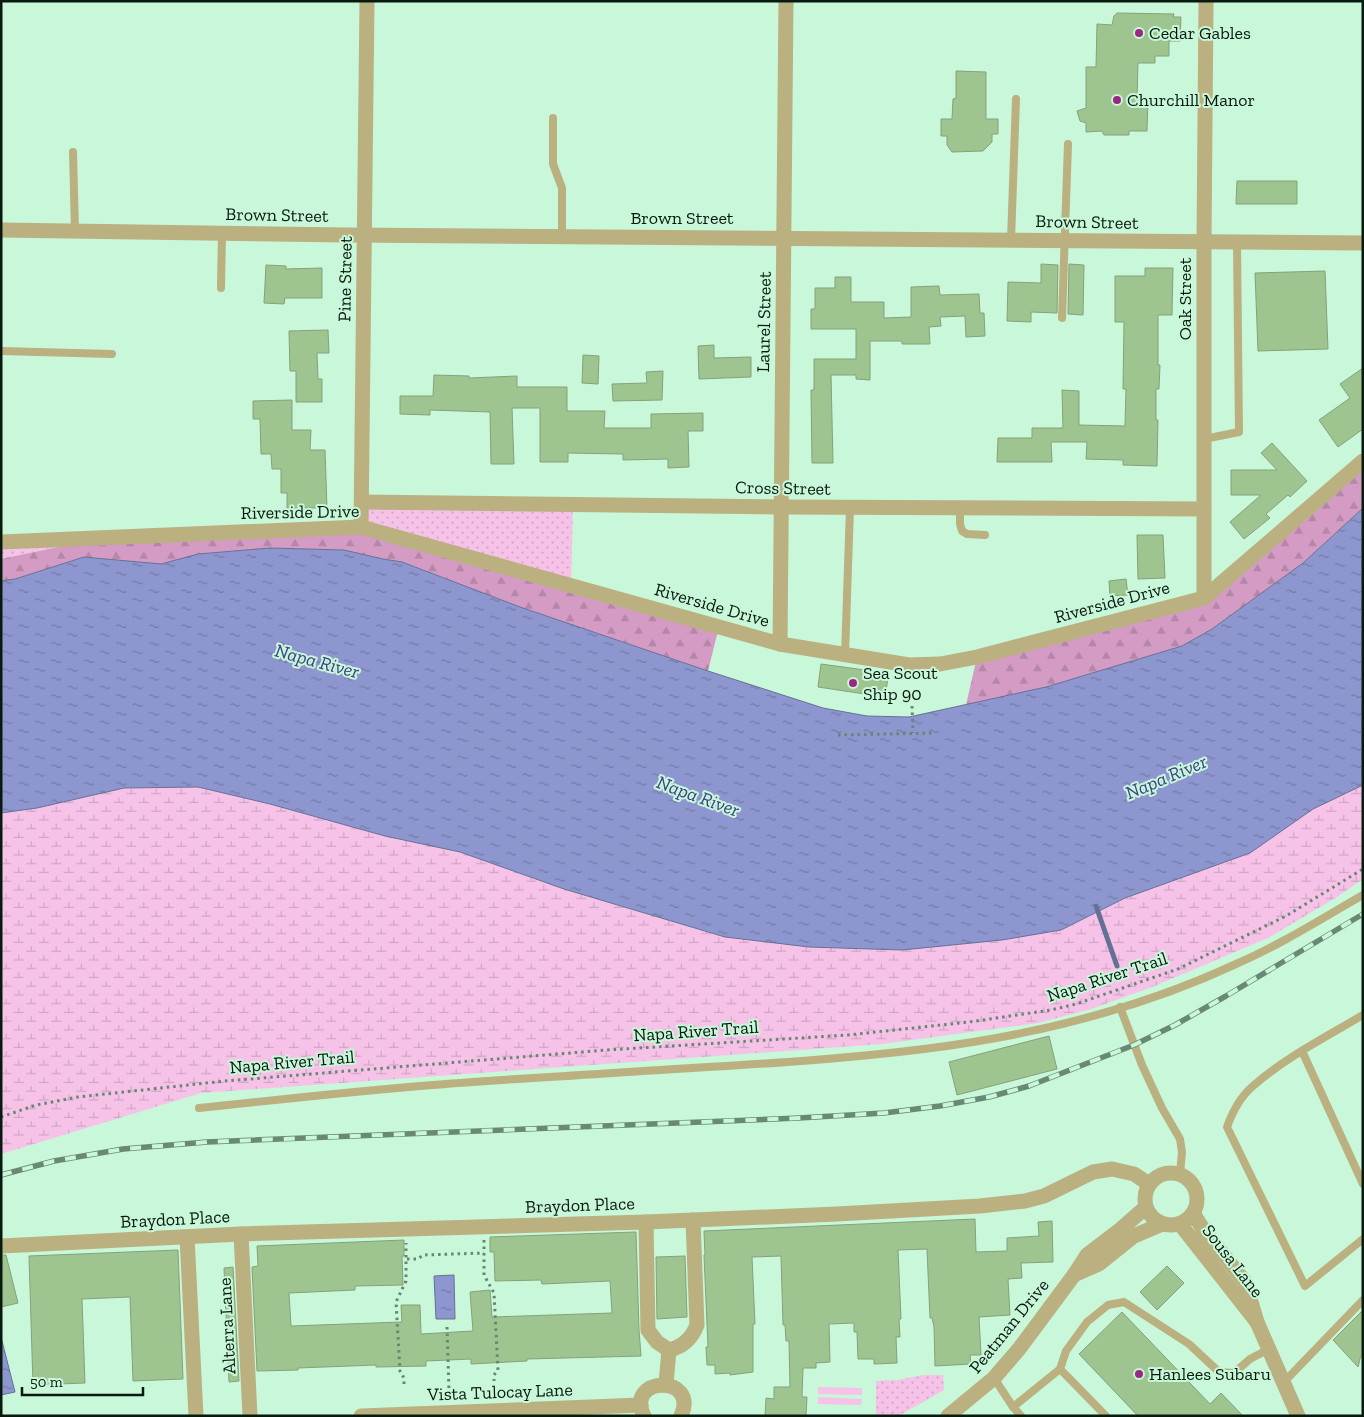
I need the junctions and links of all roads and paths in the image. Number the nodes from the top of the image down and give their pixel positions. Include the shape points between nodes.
1 (367, 1) edge
2 (786, 1) edge
3 (1206, 1) edge
4 (1016, 99) dead end
5 (553, 118) dead end
6 (1068, 144) dead end
7 (73, 152) dead end
8 (1, 230) edge
9 (76, 231) junction
10 (222, 233) junction
11 (364, 235) junction
12 (562, 236) junction
13 (784, 238) junction
14 (1011, 240) junction
15 (1065, 241) junction
16 (1204, 242) junction
17 (1237, 242) junction
18 (1363, 243) edge
19 (221, 288) dead end
20 (1062, 318) dead end
21 (1, 351) edge
22 (112, 354) dead end
23 (1204, 439) junction
24 (1363, 461) edge
25 (362, 502) junction
26 (781, 507) junction
27 (850, 508) junction
28 (960, 508) junction
29 (1204, 509) junction
30 (362, 527) junction
31 (985, 535) dead end
32 (1, 542) edge
33 (1204, 598) junction
34 (780, 644) junction
35 (845, 655) junction
36 (912, 706) dead end
37 (913, 733) junction
38 (935, 733) dead end
39 (838, 735) dead end
40 (1363, 869) edge
41 (1363, 895) edge
42 (1120, 1008) junction
43 (1363, 1015) edge
44 (1302, 1051) junction
45 (199, 1108) dead end
46 (1, 1117) edge
47 (1180, 1174) junction
48 (1149, 1184) junction
49 (1363, 1184) edge
50 (1146, 1207) junction
51 (1193, 1213) junction
52 (693, 1220) junction
53 (646, 1222) junction
54 (1162, 1224) junction
55 (1180, 1224) junction
56 (483, 1227) junction
57 (406, 1230) junction
58 (241, 1234) junction
59 (187, 1237) junction
60 (1363, 1239) edge
61 (1, 1246) edge
62 (484, 1253) junction
63 (407, 1259) junction
64 (1074, 1275) junction
65 (1363, 1300) edge
66 (1257, 1322) junction
67 (447, 1327) dead end
68 (1270, 1349) junction
69 (669, 1350) junction
70 (1060, 1368) junction
71 (994, 1378) junction
72 (494, 1381) dead end
73 (1284, 1382) junction
74 (404, 1384) dead end
75 (666, 1384) junction
76 (450, 1391) dead end
77 (1013, 1407) junction
78 (643, 1410) edge
79 (571, 1412) edge
80 (685, 1413) edge
81 (196, 1416) edge
82 (250, 1416) edge
83 (361, 1416) edge
84 (948, 1416) edge
85 (1021, 1416) edge
86 (1106, 1416) edge
87 (1298, 1416) edge

1 - 11 street, Pine Street
2 - 13 street, Laurel Street
3 - 16 street, Oak Street
4 - 14 lane
5 - 12 lane via 553,164 562,188
6 - 15 lane
7 - 9 lane
8 - 9 street, Brown Street
9 - 10 street, Brown Street
10 - 11 street, Brown Street
10 - 19 lane
11 - 12 street, Brown Street
11 - 25 street, Pine Street
12 - 13 street, Brown Street
13 - 14 street, Brown Street
13 - 26 street, Laurel Street
14 - 15 street, Brown Street
15 - 16 street, Brown Street
15 - 20 lane
16 - 17 street, Brown Street
16 - 23 street, Oak Street
17 - 18 street, Brown Street
17 - 23 lane via 1239,432
21 - 22 lane
23 - 29 street, Oak Street
24 - 33 street, Riverside Drive
25 - 26 street, Cross Street
25 - 30 street, Pine Street
26 - 27 street, Cross Street
26 - 34 street, Laurel Street
27 - 28 street, Cross Street
27 - 35 lane
28 - 29 street, Cross Street
28 - 31 lane via 962,531
29 - 33 street, Oak Street
30 - 32 street, Riverside Drive
30 - 34 street, Riverside Drive
33 - 35 street, Riverside Drive via 940,664 910,665
34 - 35 street, Riverside Drive
36 - 37 path
37 - 38 path
37 - 39 path
40 - 46 path, Napa River Trail via 1286,916 1178,969 1051,1010 848,1034 225,1081 78,1097 36,1105
41 - 42 lane via 1295,935 1236,964
42 - 45 lane via 1001,1036 926,1049 431,1085
42 - 47 lane via 1142,1065 1180,1139
43 - 44 lane
44 - 49 lane
44 - 60 lane via 1252,1086 1227,1127 1305,1286
47 - 48 street via 1163,1173
47 - 51 street via 1196,1190
48 - 50 street via 1145,1195
48 - 52 street, Braydon Place via 1134,1174 1112,1169 1093,1172 1044,1196 1004,1204
50 - 54 street
50 - 64 street, Peatman Drive via 1087,1255
51 - 55 street
51 - 66 street, Sousa Lane via 1245,1282
52 - 53 street, Braydon Place
52 - 69 street via 697,1326 690,1338
53 - 56 street, Braydon Place
53 - 69 street via 648,1330 656,1342
54 - 55 street
54 - 64 street, Peatman Drive via 1134,1236 1099,1264
55 - 66 street, Sousa Lane
56 - 57 street, Braydon Place
56 - 62 path
57 - 58 street, Braydon Place
57 - 63 path
58 - 59 street, Braydon Place
58 - 82 street, Alterra Lane
59 - 61 street, Braydon Place
59 - 81 street
62 - 63 path via 423,1255 418,1259
62 - 72 path via 484,1275 494,1293 498,1370
63 - 74 path via 406,1281 396,1302 400,1371
64 - 71 street, Peatman Drive
65 - 73 lane
66 - 68 street, Sousa Lane
67 - 76 path
68 - 70 lane via 1250,1359 1234,1373 1219,1372 1189,1344 1124,1302 1108,1305 1087,1322 1066,1351
68 - 73 street, Sousa Lane
69 - 75 street
70 - 77 lane
70 - 86 lane
71 - 77 lane
71 - 84 street, Peatman Drive
73 - 87 street, Sousa Lane
75 - 78 street, Vista Tulocay Lane via 648,1389 644,1394
75 - 80 street via 681,1395
77 - 85 lane
78 - 79 street, Vista Tulocay Lane
79 - 83 street, Vista Tulocay Lane

